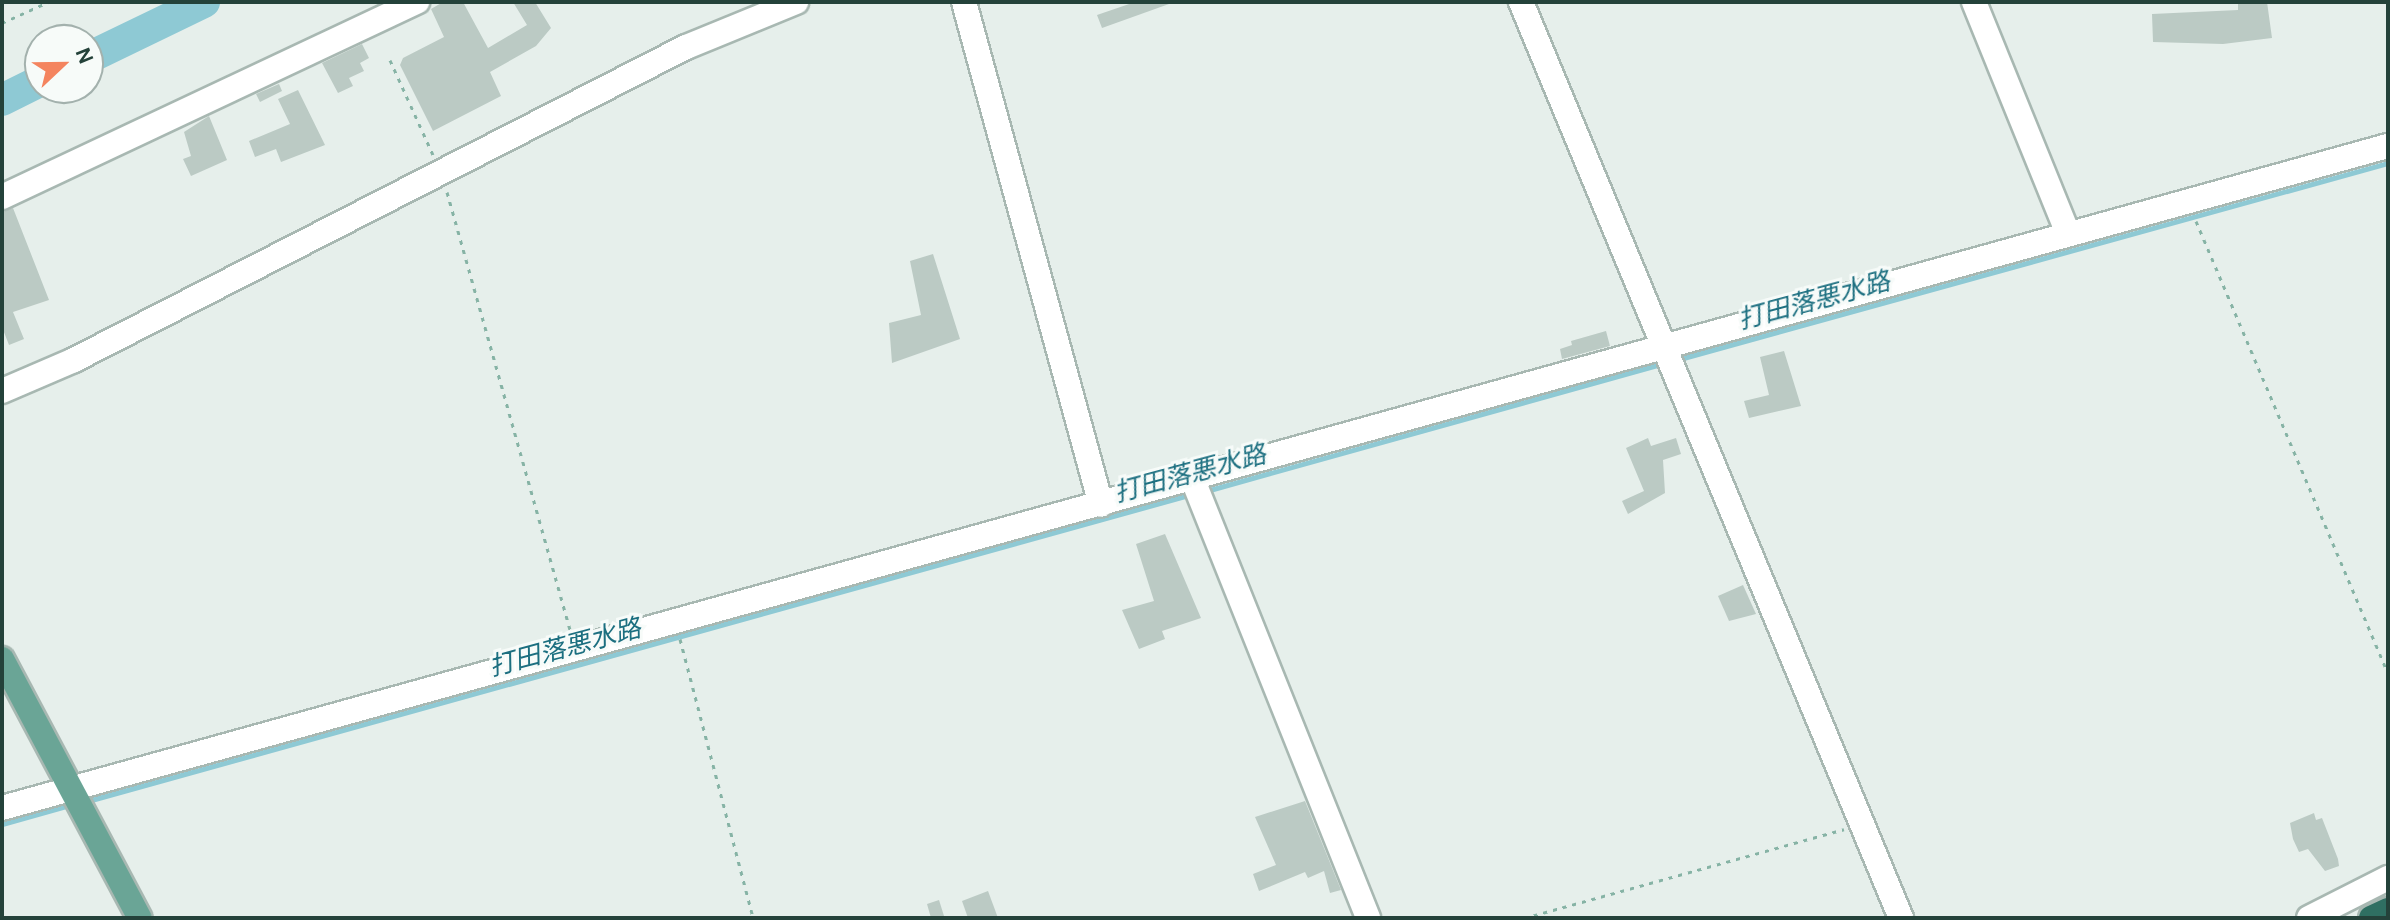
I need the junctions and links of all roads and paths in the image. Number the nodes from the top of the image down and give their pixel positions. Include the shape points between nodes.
1 (48, 2) edge
2 (417, 2) edge
3 (964, 2) edge
4 (1521, 2) edge
5 (1974, 2) edge
6 (783, 4) edge
7 (2, 23) edge
8 (390, 60) dead end
9 (2388, 146) edge
10 (442, 175) junction
11 (2, 197) edge
12 (2188, 203) junction
13 (2068, 234) junction
14 (1663, 348) junction
15 (2, 391) edge
16 (1193, 480) junction
17 (1101, 505) junction
18 (675, 624) junction
19 (574, 650) junction
20 (2, 659) edge
21 (2388, 673) edge
22 (70, 789) junction
23 (2, 808) edge
24 (1860, 825) junction
25 (2388, 878) edge
26 (2388, 910) edge
27 (140, 918) edge
28 (753, 918) edge
29 (1368, 918) edge
30 (1524, 918) edge
31 (1901, 918) edge
32 (2309, 918) edge
33 (2371, 918) edge

1 - 7 path
2 - 11 street
3 - 17 street
4 - 14 street
5 - 13 street
6 - 10 street via 686,47
8 - 10 path
9 - 12 street
10 - 15 street
10 - 19 path
12 - 13 street
12 - 21 path
13 - 14 street
14 - 16 street
14 - 24 street
16 - 17 street
16 - 29 street
17 - 18 street
18 - 19 street
18 - 28 path
19 - 22 street
20 - 22 main road
22 - 23 street
22 - 27 main road
24 - 30 path
24 - 31 street
25 - 32 street
26 - 33 highway

